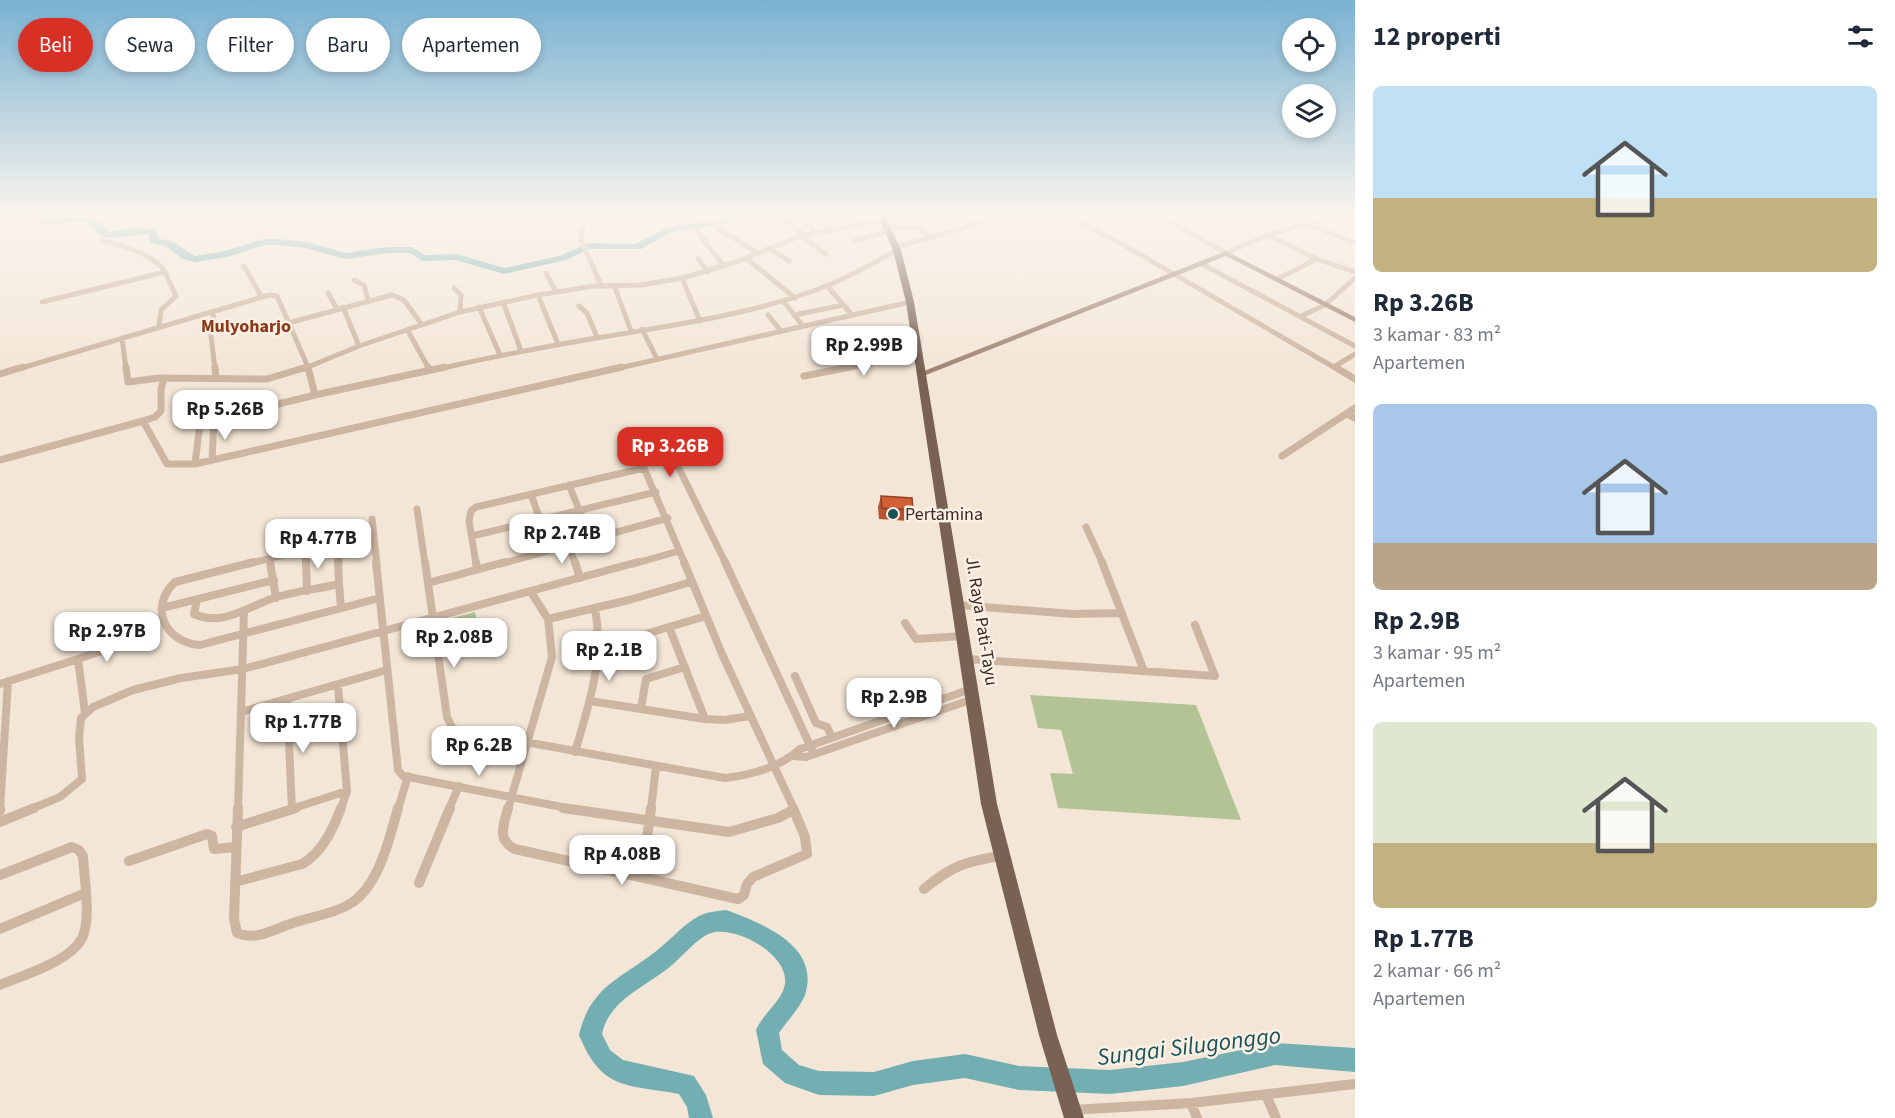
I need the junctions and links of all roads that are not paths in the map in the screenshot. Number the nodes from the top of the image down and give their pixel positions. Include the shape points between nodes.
1 (163, 266) edge
2 (244, 266) dead end
3 (592, 266) edge
4 (704, 266) edge
5 (724, 266) edge
6 (756, 266) edge
7 (866, 266) edge
8 (901, 266) edge
9 (1159, 266) edge
10 (1192, 266) edge
11 (1206, 266) edge
12 (1252, 266) edge
13 (1303, 266) edge
14 (1338, 266) edge
15 (165, 272) junction
16 (708, 272) junction
17 (1355, 272) edge
18 (546, 273) dead end
19 (1173, 274) junction
20 (682, 278) junction
21 (1355, 278) edge
22 (1277, 279) junction
23 (354, 280) dead end
24 (601, 285) junction
25 (614, 285) junction
26 (828, 287) junction
27 (454, 288) dead end
28 (556, 292) junction
29 (328, 293) dead end
30 (538, 295) junction
31 (261, 296) junction
32 (795, 298) junction
33 (368, 300) junction
34 (42, 302) dead end
35 (503, 302) junction
36 (784, 302) junction
37 (910, 302) junction
38 (843, 304) junction
39 (1324, 305) junction
40 (579, 306) dead end
41 (479, 307) junction
42 (340, 308) junction
43 (213, 311) junction
44 (460, 312) junction
45 (768, 315) dead end
46 (794, 315) junction
47 (852, 315) junction
48 (1301, 316) junction
49 (1355, 320) edge
50 (700, 321) junction
51 (288, 323) junction
52 (422, 325) junction
53 (159, 326) junction
54 (803, 326) junction
55 (642, 329) junction
56 (408, 331) junction
57 (631, 331) junction
58 (781, 331) junction
59 (597, 337) junction
60 (122, 338) junction
61 (558, 344) junction
62 (358, 346) junction
63 (1355, 346) edge
64 (521, 351) junction
65 (920, 354) junction
66 (1355, 354) edge
67 (500, 355) junction
68 (657, 359) junction
69 (308, 367) junction
70 (1334, 367) junction
71 (430, 370) junction
72 (923, 373) junction
73 (0, 374) edge
74 (804, 376) dead end
75 (216, 378) junction
76 (165, 379) junction
77 (1355, 379) edge
78 (315, 395) junction
79 (233, 398) dead end
80 (1355, 408) edge
81 (1347, 414) junction
82 (233, 415) junction
83 (1355, 418) edge
84 (214, 420) junction
85 (143, 421) junction
86 (669, 448) dead end
87 (637, 455) dead end
88 (1282, 456) dead end
89 (0, 460) edge
90 (212, 460) junction
91 (195, 464) junction
92 (644, 468) junction
93 (569, 484) junction
94 (656, 492) junction
95 (531, 494) junction
96 (417, 509) dead end
97 (580, 510) junction
98 (668, 518) junction
99 (372, 519) dead end
100 (540, 520) junction
101 (1086, 527) dead end
102 (373, 532) junction
103 (472, 536) junction
104 (591, 539) junction
105 (338, 541) junction
106 (569, 544) junction
107 (550, 549) junction
108 (305, 550) junction
109 (679, 551) junction
110 (270, 559) junction
111 (477, 568) junction
112 (580, 578) junction
113 (274, 580) junction
114 (692, 582) junction
115 (428, 583) junction
116 (339, 584) junction
117 (307, 591) junction
118 (531, 592) junction
119 (276, 598) junction
120 (380, 598) junction
121 (196, 600) junction
122 (958, 605) junction
123 (162, 608) junction
124 (341, 608) junction
125 (595, 608) junction
126 (244, 611) junction
127 (1122, 613) junction
128 (706, 616) junction
129 (434, 619) junction
130 (548, 619) junction
131 (905, 623) dead end
132 (1195, 625) dead end
133 (669, 627) junction
134 (383, 631) junction
135 (242, 634) junction
136 (963, 636) junction
137 (128, 642) dead end
138 (601, 643) junction
139 (78, 659) junction
140 (968, 660) junction
141 (685, 667) junction
142 (243, 669) junction
143 (387, 670) junction
144 (1144, 670) junction
145 (795, 676) dead end
146 (4, 683) edge
147 (338, 686) junction
148 (972, 694) junction
149 (287, 699) junction
150 (590, 701) junction
151 (641, 708) junction
152 (242, 712) junction
153 (85, 713) junction
154 (750, 716) junction
155 (705, 719) junction
156 (832, 737) junction
157 (845, 737) junction
158 (527, 743) junction
159 (812, 750) junction
160 (574, 752) junction
161 (773, 765) junction
162 (656, 767) junction
163 (408, 776) junction
164 (459, 786) junction
165 (347, 791) junction
166 (512, 799) junction
167 (292, 809) junction
168 (794, 810) junction
169 (0, 811) edge
170 (0, 822) edge
171 (649, 822) junction
172 (236, 827) junction
173 (236, 847) junction
174 (1001, 856) junction
175 (129, 861) dead end
176 (0, 875) edge
177 (642, 876) junction
178 (235, 882) junction
179 (419, 882) dead end
180 (924, 889) dead end
181 (83, 894) junction
182 (0, 929) edge
183 (0, 985) edge
184 (1355, 1084) edge
185 (1266, 1095) junction
186 (1191, 1103) junction
187 (1070, 1107) edge
188 (1197, 1118) edge
189 (1276, 1118) edge

1 - 15 street
2 - 31 street
3 - 24 street
4 - 16 street
5 - 16 street
6 - 32 street
7 - 26 street
8 - 37 main road, Jl. Raya Pati-Tayu
9 - 19 street
10 - 19 street
11 - 48 street
12 - 22 street
13 - 22 street
14 - 17 street
15 - 34 street
15 - 53 street via 176,296 161,310
16 - 20 street
18 - 28 street
19 - 70 street
19 - 72 street
20 - 25 street
20 - 50 street
21 - 39 street
22 - 39 street
23 - 33 street via 363,283
24 - 25 street
24 - 28 street
25 - 57 street
26 - 32 street
26 - 38 street
27 - 44 street via 461,295
28 - 30 street
29 - 42 street
30 - 35 street
30 - 61 street
31 - 43 street
31 - 51 street via 277,296
32 - 36 street
33 - 42 street
33 - 52 street via 401,297
35 - 41 street
35 - 64 street
36 - 46 street
36 - 50 street
37 - 47 street
37 - 65 main road, Jl. Raya Pati-Tayu
38 - 46 street
38 - 47 street
39 - 48 street
39 - 49 street
40 - 59 street via 587,313
41 - 44 street
41 - 67 street
42 - 51 street
42 - 62 street
43 - 53 street
43 - 75 street via 211,336
44 - 52 street
45 - 58 street
46 - 54 street
47 - 54 street
48 - 63 street
50 - 55 street
51 - 69 street
52 - 56 street
53 - 60 street
54 - 58 street
55 - 57 street
55 - 68 street
56 - 62 street
56 - 71 street
57 - 59 street
58 - 68 street
59 - 61 street
60 - 73 street
60 - 76 street via 126,381
61 - 64 street
62 - 69 street
64 - 67 street
65 - 72 main road, Jl. Raya Pati-Tayu
65 - 74 street
66 - 70 street
67 - 71 street
68 - 90 street
69 - 75 street via 267,379
69 - 78 street
70 - 77 street
71 - 78 street
72 - 122 main road, Jl. Raya Pati-Tayu
75 - 76 street
76 - 85 street via 161,411
78 - 82 street
79 - 82 street
80 - 81 street
81 - 83 street
81 - 88 street
82 - 84 street
84 - 90 street
84 - 91 street via 197,424
85 - 89 street
85 - 91 street via 168,464
86 - 159 street
87 - 92 street
90 - 91 street
92 - 93 street
92 - 94 street
93 - 95 street
93 - 97 street
94 - 97 street
94 - 98 street
95 - 100 street
95 - 103 street via 476,507 468,521
96 - 115 street
97 - 100 street
97 - 104 street
98 - 104 street
98 - 109 street
99 - 102 street
100 - 103 street
100 - 107 street
101 - 127 street
102 - 105 street
102 - 120 street
103 - 111 street
104 - 106 street
105 - 108 street
105 - 116 street
106 - 107 street
106 - 112 street
107 - 111 street
108 - 110 street
108 - 117 street
109 - 112 street
109 - 114 street
110 - 113 street
110 - 123 street via 175,582 167,589
111 - 115 street
112 - 118 street
113 - 119 street
113 - 121 street
114 - 125 street
114 - 128 street
115 - 129 street
116 - 117 street
116 - 124 street
117 - 119 street
118 - 129 street
118 - 130 street
119 - 126 street
120 - 124 street
120 - 134 street
121 - 123 street
121 - 126 street via 194,614 200,618 216,619
122 - 127 street via 1073,614
122 - 136 main road, Jl. Raya Pati-Tayu
123 - 135 street via 164,626 183,644 200,645
124 - 135 street
125 - 130 street
125 - 138 street
126 - 135 street
127 - 144 street
128 - 133 street
128 - 154 street
129 - 134 street
129 - 158 street via 450,725 461,732
130 - 158 street via 552,657
131 - 136 street via 916,639
132 - 144 street via 1215,676
133 - 138 street
133 - 141 street
134 - 142 street
134 - 143 street
135 - 142 street
136 - 140 main road, Jl. Raya Pati-Tayu
137 - 139 street
138 - 150 street
139 - 146 street
139 - 153 street
140 - 144 street
140 - 148 main road, Jl. Raya Pati-Tayu
141 - 151 street via 646,680
141 - 155 street
142 - 152 street
142 - 153 street via 141,688 107,699
143 - 147 street
143 - 163 street via 398,770
145 - 156 street via 816,723 827,726
146 - 169 street
147 - 149 street
147 - 165 street
148 - 157 street
148 - 174 main road, Jl. Raya Pati-Tayu
149 - 152 street
149 - 167 street
150 - 151 street
150 - 160 street
151 - 155 street
152 - 172 street
153 - 170 street via 79,738 82,779 55,800
154 - 155 street
154 - 161 street
156 - 157 street
156 - 159 street
157 - 159 street
158 - 160 street
158 - 166 street
159 - 161 street via 800,749
160 - 162 street
161 - 162 street via 749,775 725,778
161 - 168 street
162 - 171 street
163 - 164 street
163 - 178 street via 373,877 353,902 338,910 244,937 235,927
164 - 166 street
164 - 179 street
165 - 167 street
165 - 178 street via 337,819 311,859
166 - 171 street
166 - 177 street via 502,830 502,838 510,848
167 - 172 street
168 - 171 street via 738,831
168 - 177 street via 808,845 807,854 753,877 741,898
171 - 177 street
172 - 173 street
173 - 175 street via 214,849 212,836 207,834
173 - 178 street
174 - 180 street via 963,861
174 - 187 main road, Jl. Raya Pati-Tayu
176 - 181 street via 72,848 80,850 83,856
181 - 182 street
181 - 183 street via 84,934 78,945 68,954
184 - 185 street
185 - 186 street
185 - 189 street
186 - 187 street
186 - 188 street

